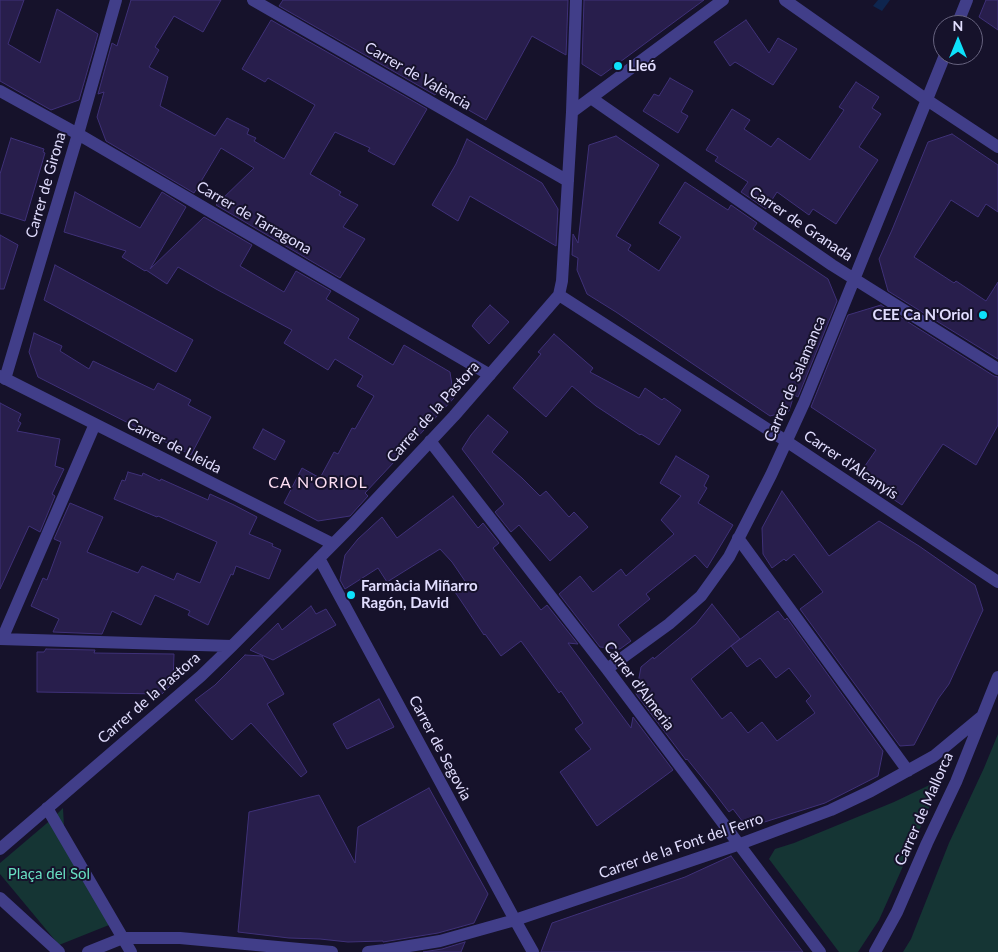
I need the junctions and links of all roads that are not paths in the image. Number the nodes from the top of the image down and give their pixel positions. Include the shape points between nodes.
1 (116, 0) edge
2 (253, 0) edge
3 (576, 0) edge
4 (723, 0) edge
5 (785, 0) edge
6 (967, 0) edge
7 (961, 15) edge
8 (941, 65) edge
9 (0, 91) edge
10 (591, 98) junction
11 (927, 100) junction
12 (572, 112) junction
13 (78, 134) junction
14 (998, 147) edge
15 (568, 181) junction
16 (855, 279) junction
17 (559, 295) junction
18 (998, 369) edge
19 (490, 374) junction
20 (3, 377) edge
21 (95, 424) junction
22 (430, 441) junction
23 (786, 441) junction
24 (738, 538) junction
25 (332, 544) junction
26 (319, 558) junction
27 (998, 582) edge
28 (1, 639) edge
29 (232, 646) junction
30 (607, 669) junction
31 (998, 677) edge
32 (981, 717) junction
33 (908, 771) junction
34 (47, 808) junction
35 (740, 844) junction
36 (0, 850) edge
37 (0, 898) edge
38 (515, 920) junction
39 (123, 938) junction
40 (59, 952) edge
41 (88, 952) edge
42 (131, 952) edge
43 (332, 952) edge
44 (368, 952) edge
45 (533, 952) edge
46 (820, 952) edge
47 (875, 952) edge

1 - 13 street, Carrer de Girona
2 - 15 street, Carrer de València
3 - 12 street
4 - 10 street
5 - 11 street
6 - 7 street
8 - 11 street, Carrer de Salamanca
9 - 13 street, Carrer de Tarragona
10 - 12 street
10 - 16 street, Carrer de Granada
11 - 14 street
11 - 16 street, Carrer de Salamanca
12 - 15 street
13 - 19 street, Carrer de Tarragona
13 - 20 street, Carrer de Girona
15 - 17 street
16 - 18 street, Carrer de Granada
16 - 23 street, Carrer de Salamanca
17 - 19 street, Carrer de la Pastora
17 - 23 street, Carrer d'Alcanyís
19 - 22 street, Carrer de la Pastora
20 - 21 street, Carrer de Lleida
21 - 25 street, Carrer de Lleida
21 - 28 street
22 - 25 street, Carrer de la Pastora
22 - 30 street, Carrer d'Almeria
23 - 24 street, Carrer de Salamanca
23 - 27 street, Carrer d'Alcanyís
24 - 30 street, Carrer de Salamanca via 701,596
24 - 33 street
25 - 26 street, Carrer de la Pastora
26 - 29 street, Carrer de la Pastora
26 - 38 street, Carrer de Segovia
28 - 29 street
29 - 34 street, Carrer de la Pastora
30 - 35 street, Carrer d'Almeria
31 - 32 street, Carrer de Mallorca
32 - 33 street, Carrer de la Font del Ferro via 934,756
32 - 47 street, Carrer de Mallorca via 956,782 897,912
33 - 35 street, Carrer de la Font del Ferro via 830,810
34 - 36 street, Carrer de la Pastora
34 - 39 street
35 - 38 street, Carrer de la Font del Ferro
35 - 46 street, Carrer d'Almeria
37 - 40 street
38 - 44 street, Carrer de la Font del Ferro via 440,941
38 - 45 street, Carrer de Segovia
39 - 41 street
39 - 42 street
39 - 43 street via 180,938

